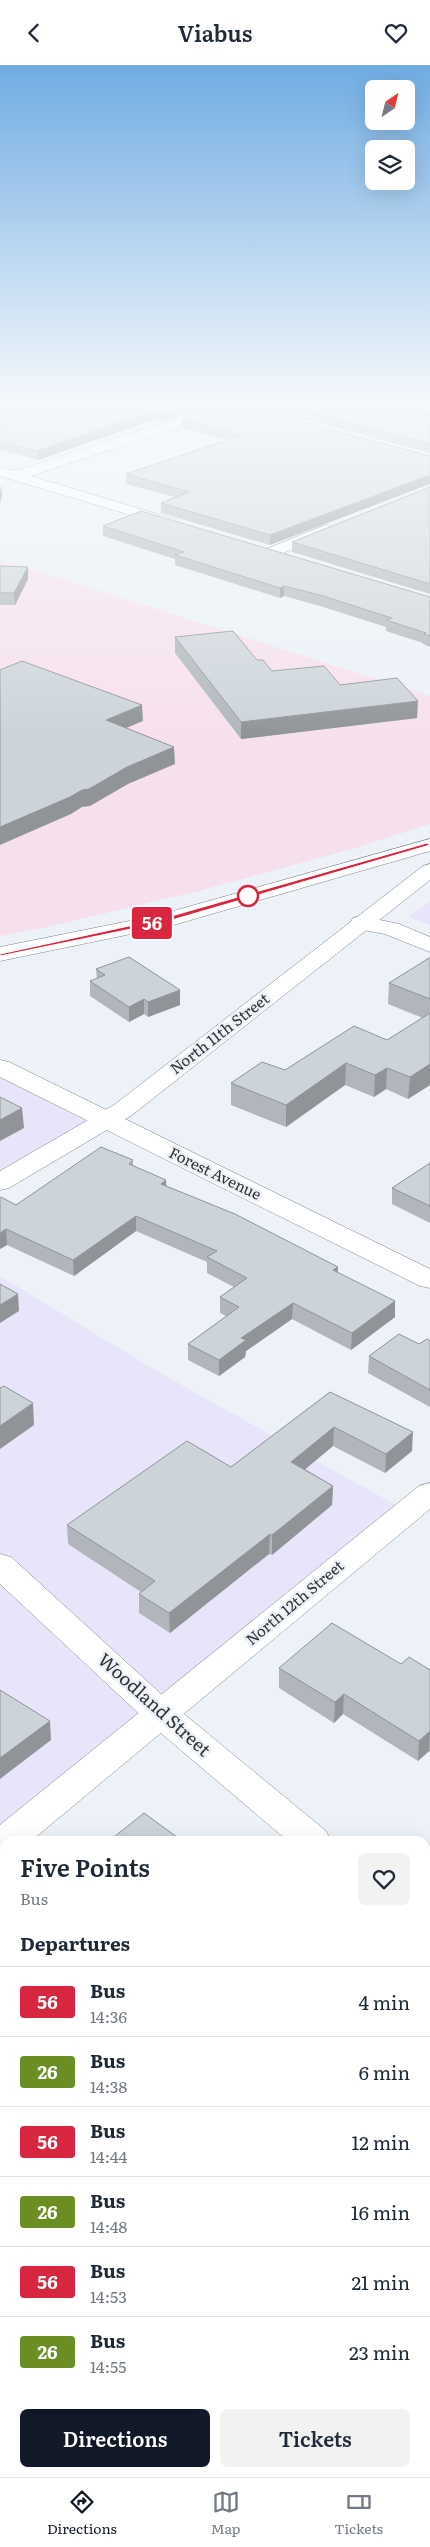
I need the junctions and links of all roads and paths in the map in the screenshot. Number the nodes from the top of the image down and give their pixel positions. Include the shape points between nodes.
1 (137, 513) edge
2 (341, 523) edge
3 (185, 527) edge
4 (251, 547) edge
5 (270, 553) junction
6 (298, 561) edge
7 (430, 845) edge
8 (430, 870) edge
9 (361, 923) junction
10 (430, 945) edge
11 (0, 954) edge
12 (0, 1067) edge
13 (104, 1121) junction
14 (0, 1182) edge
15 (430, 1280) edge
16 (430, 1493) edge
17 (0, 1565) edge
18 (161, 1714) junction
19 (12, 1836) edge
20 (307, 1836) edge

1 - 3 street
2 - 5 street
4 - 5 street
5 - 6 street
7 - 11 street via 162,921
8 - 9 street, North 11th Street
9 - 10 street via 391,929
9 - 13 street, North 11th Street via 123,1110
12 - 13 street, Forest Avenue
13 - 14 street, North 11th Street
13 - 15 street, Forest Avenue
16 - 18 street, North 12th Street
17 - 18 street, Woodland Street
18 - 19 street, North 12th Street
18 - 20 street, Woodland Street

